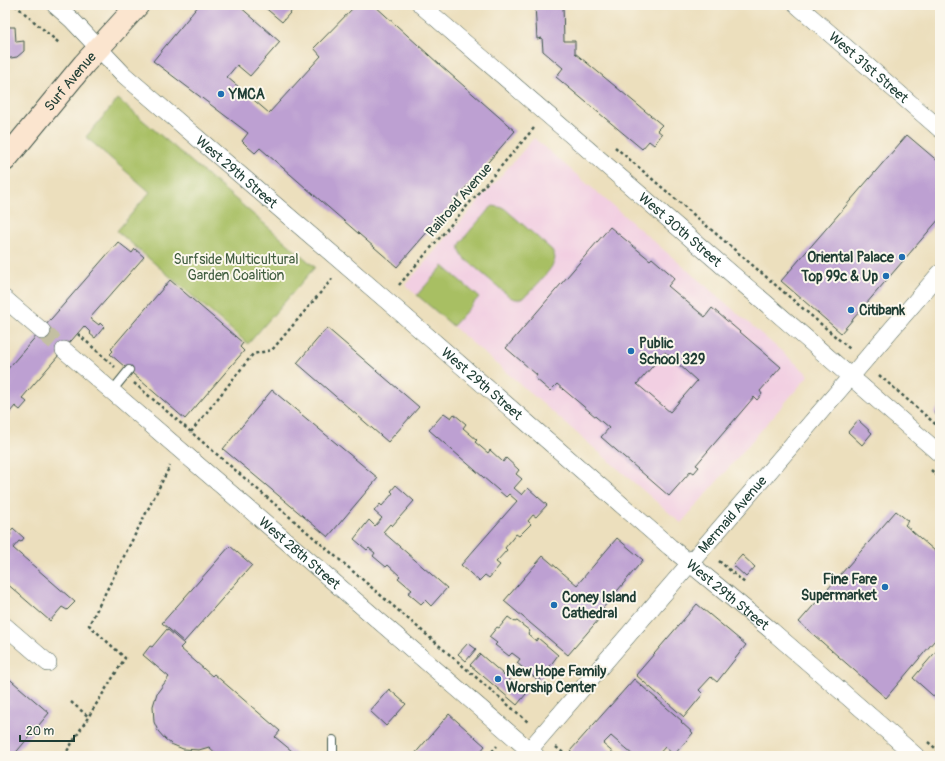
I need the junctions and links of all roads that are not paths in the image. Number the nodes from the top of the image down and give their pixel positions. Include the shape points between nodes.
1 (54, 5) edge
2 (138, 5) edge
3 (421, 5) edge
4 (797, 5) edge
5 (98, 48) junction
6 (940, 129) edge
7 (5, 160) edge
8 (940, 273) edge
9 (5, 299) edge
10 (42, 331) tunnel mouth
11 (64, 350) tunnel mouth
12 (127, 373) road end
13 (850, 377) junction
14 (112, 391) junction
15 (940, 454) edge
16 (690, 564) junction
17 (5, 626) edge
18 (48, 663) dead end
19 (333, 740) dead end
20 (529, 754) edge
21 (333, 756) edge
22 (916, 756) edge

1 - 5 street, West 29th Street
2 - 5 main road, Surf Avenue
3 - 13 street, West 30th Street
4 - 6 street, West 31st Street
5 - 7 main road, Surf Avenue
5 - 16 street, West 29th Street via 124,75
8 - 13 street, Mermaid Avenue
9 - 10 street
11 - 14 street, West 28th Street
12 - 14 lane
13 - 15 street, West 30th Street
13 - 16 street, Mermaid Avenue
14 - 20 street, West 28th Street
16 - 20 street, Mermaid Avenue
16 - 22 street, West 29th Street via 772,631
17 - 18 street
19 - 21 lane

